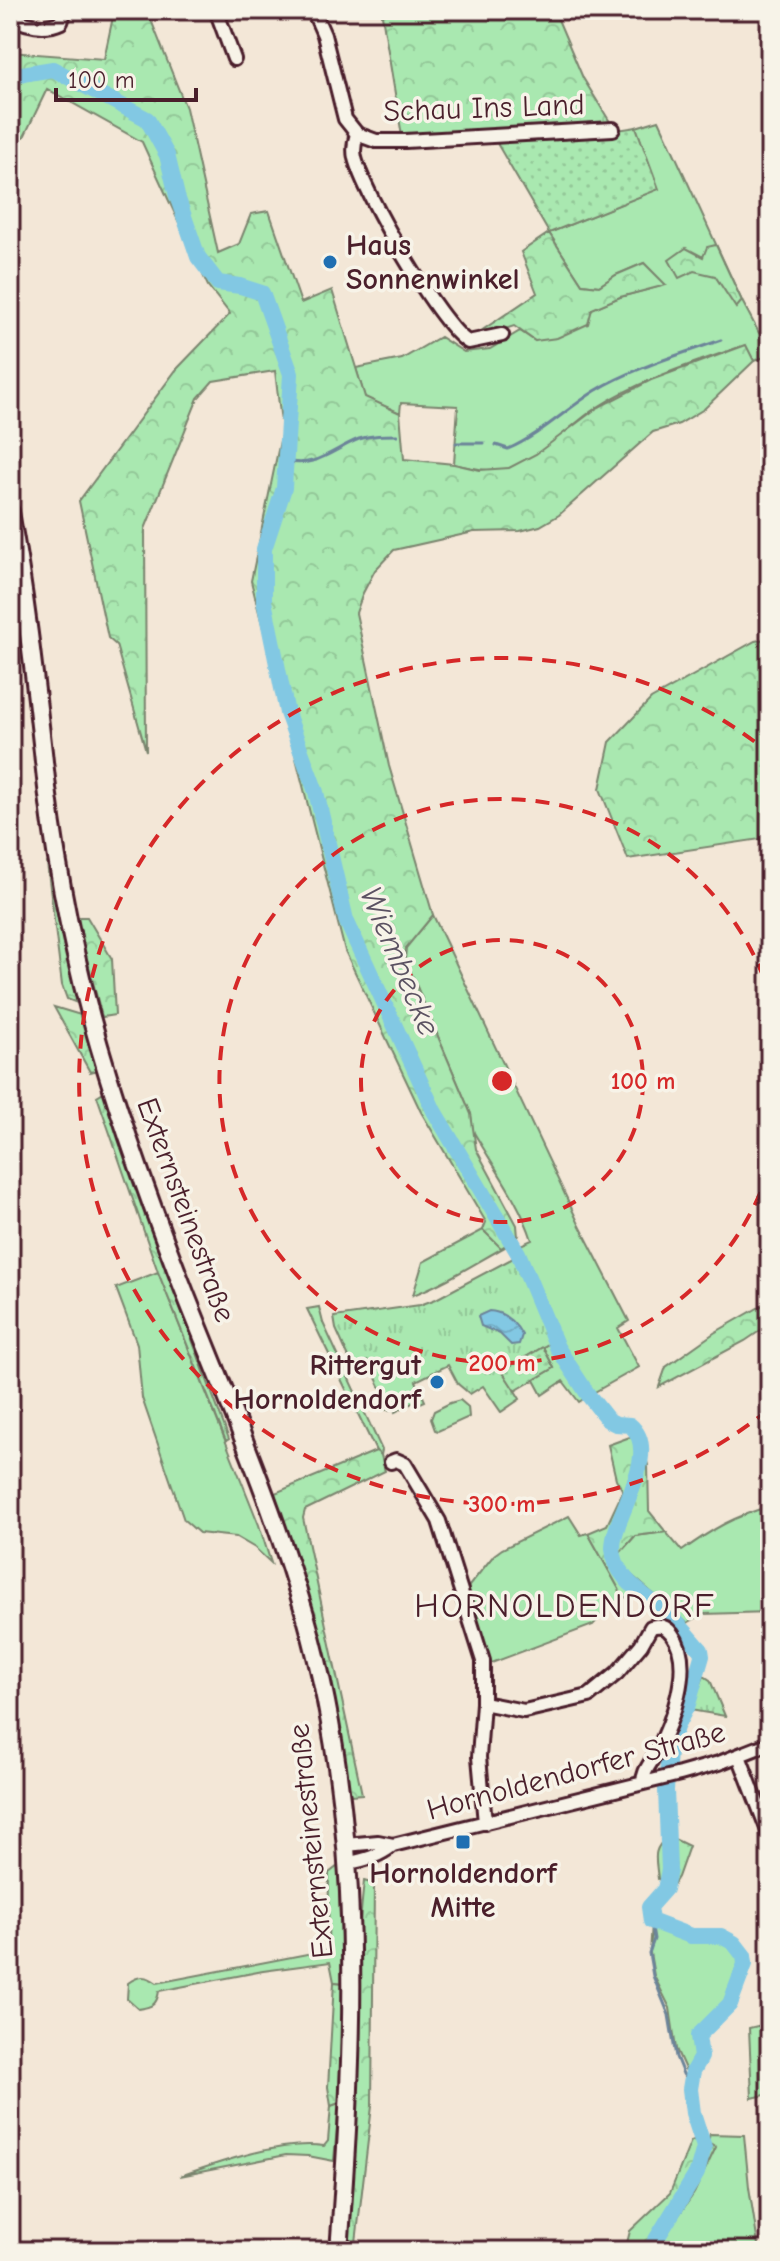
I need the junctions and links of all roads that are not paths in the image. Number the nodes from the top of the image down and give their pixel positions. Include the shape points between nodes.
1 (65, 10) edge
2 (216, 10) edge
3 (313, 10) edge
4 (10, 17) edge
5 (234, 59) dead end
6 (613, 129) dead end
7 (357, 134) junction
8 (502, 335) dead end
9 (10, 512) edge
10 (391, 1462) dead end
11 (483, 1703) junction
12 (770, 1743) edge
13 (739, 1756) junction
14 (643, 1783) junction
15 (485, 1823) junction
16 (770, 1836) edge
17 (346, 1845) junction
18 (393, 1845) junction
19 (348, 1863) junction
20 (339, 2251) edge

1 - 4 street via 54,25 29,25
2 - 5 street
3 - 7 street, Schau Ins Land via 345,119
6 - 7 street, Schau Ins Land via 405,141 376,141
7 - 8 street, Schau Ins Land via 355,160 378,211 441,312 468,342
9 - 17 main road, Externsteinestraße via 55,845 92,1021 124,1128 306,1617 335,1754
10 - 11 street via 405,1464 439,1521 483,1661
11 - 14 street via 524,1711 589,1696 617,1673 651,1627 665,1627 679,1646 681,1672 669,1724
11 - 15 street via 479,1757
12 - 13 street, Hornoldendorfer Straße
13 - 14 street, Hornoldendorfer Straße
13 - 16 street
14 - 15 street, Hornoldendorfer Straße
15 - 18 street, Hornoldendorfer Straße
17 - 18 street, Hornoldendorfer Straße
17 - 19 main road, Externsteinestraße
18 - 19 street, Hornoldendorfer Straße
19 - 20 main road, Externsteinestraße via 352,2057

